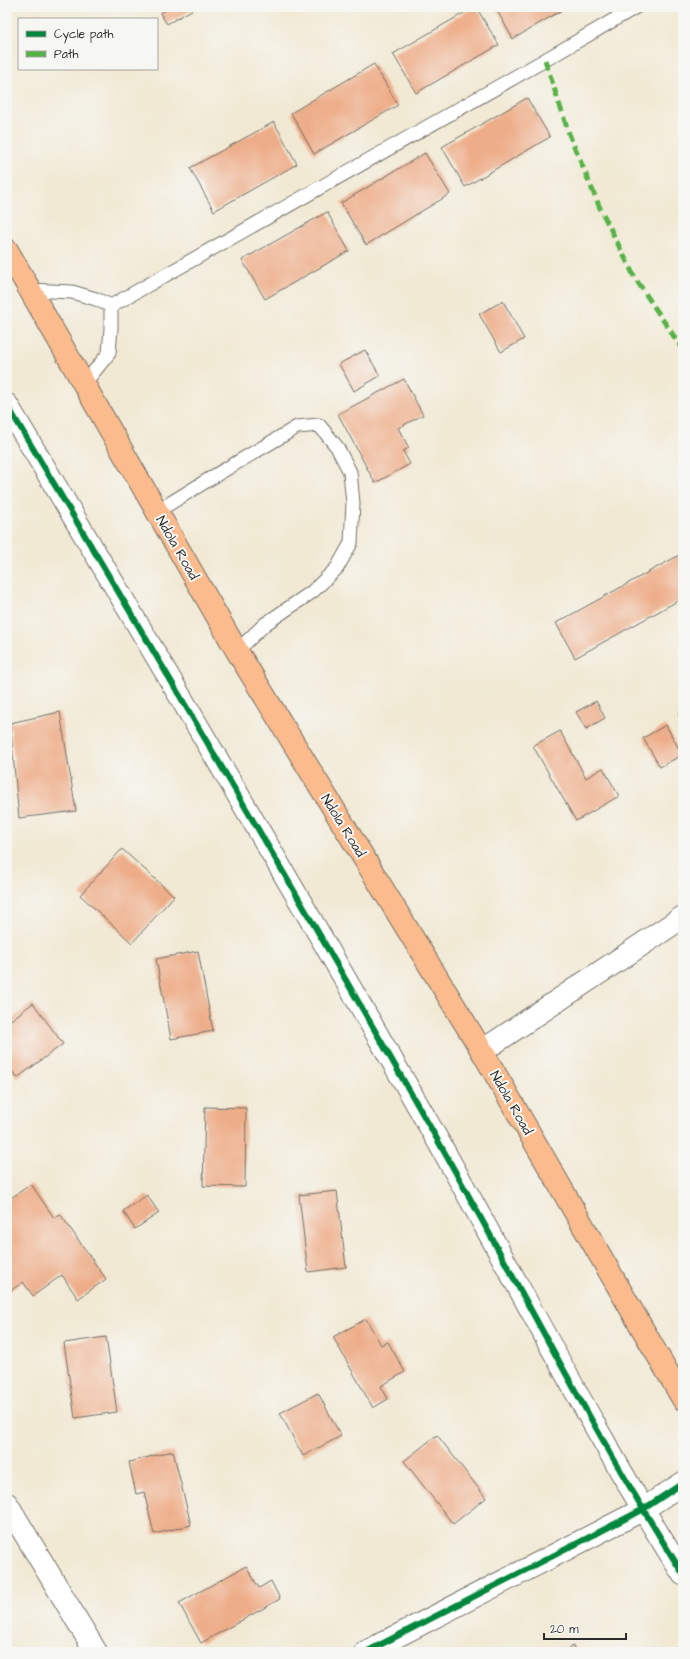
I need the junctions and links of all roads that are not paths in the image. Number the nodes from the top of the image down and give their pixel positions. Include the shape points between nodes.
1 (636, 7) edge
2 (7, 250) edge
3 (30, 290) junction
4 (111, 306) junction
5 (84, 384) junction
6 (7, 405) edge
7 (156, 512) junction
8 (237, 652) junction
9 (683, 917) edge
10 (482, 1051) junction
11 (683, 1399) edge
12 (683, 1483) edge
13 (7, 1504) edge
14 (642, 1510) junction
15 (683, 1574) edge
16 (96, 1652) edge
17 (366, 1652) edge

1 - 4 lane
2 - 3 main road, Ndola Road
3 - 4 lane via 72,292
3 - 5 main road, Ndola Road
4 - 5 lane via 109,353
5 - 7 main road, Ndola Road
6 - 14 street via 169,677 430,1126
7 - 8 main road, Ndola Road
7 - 8 lane via 297,427 319,425 337,447 350,472 353,503 351,543 337,568 312,592 265,624
8 - 10 main road, Ndola Road
9 - 10 street
10 - 11 main road, Ndola Road
12 - 14 street
13 - 16 street
14 - 15 street
14 - 17 street

